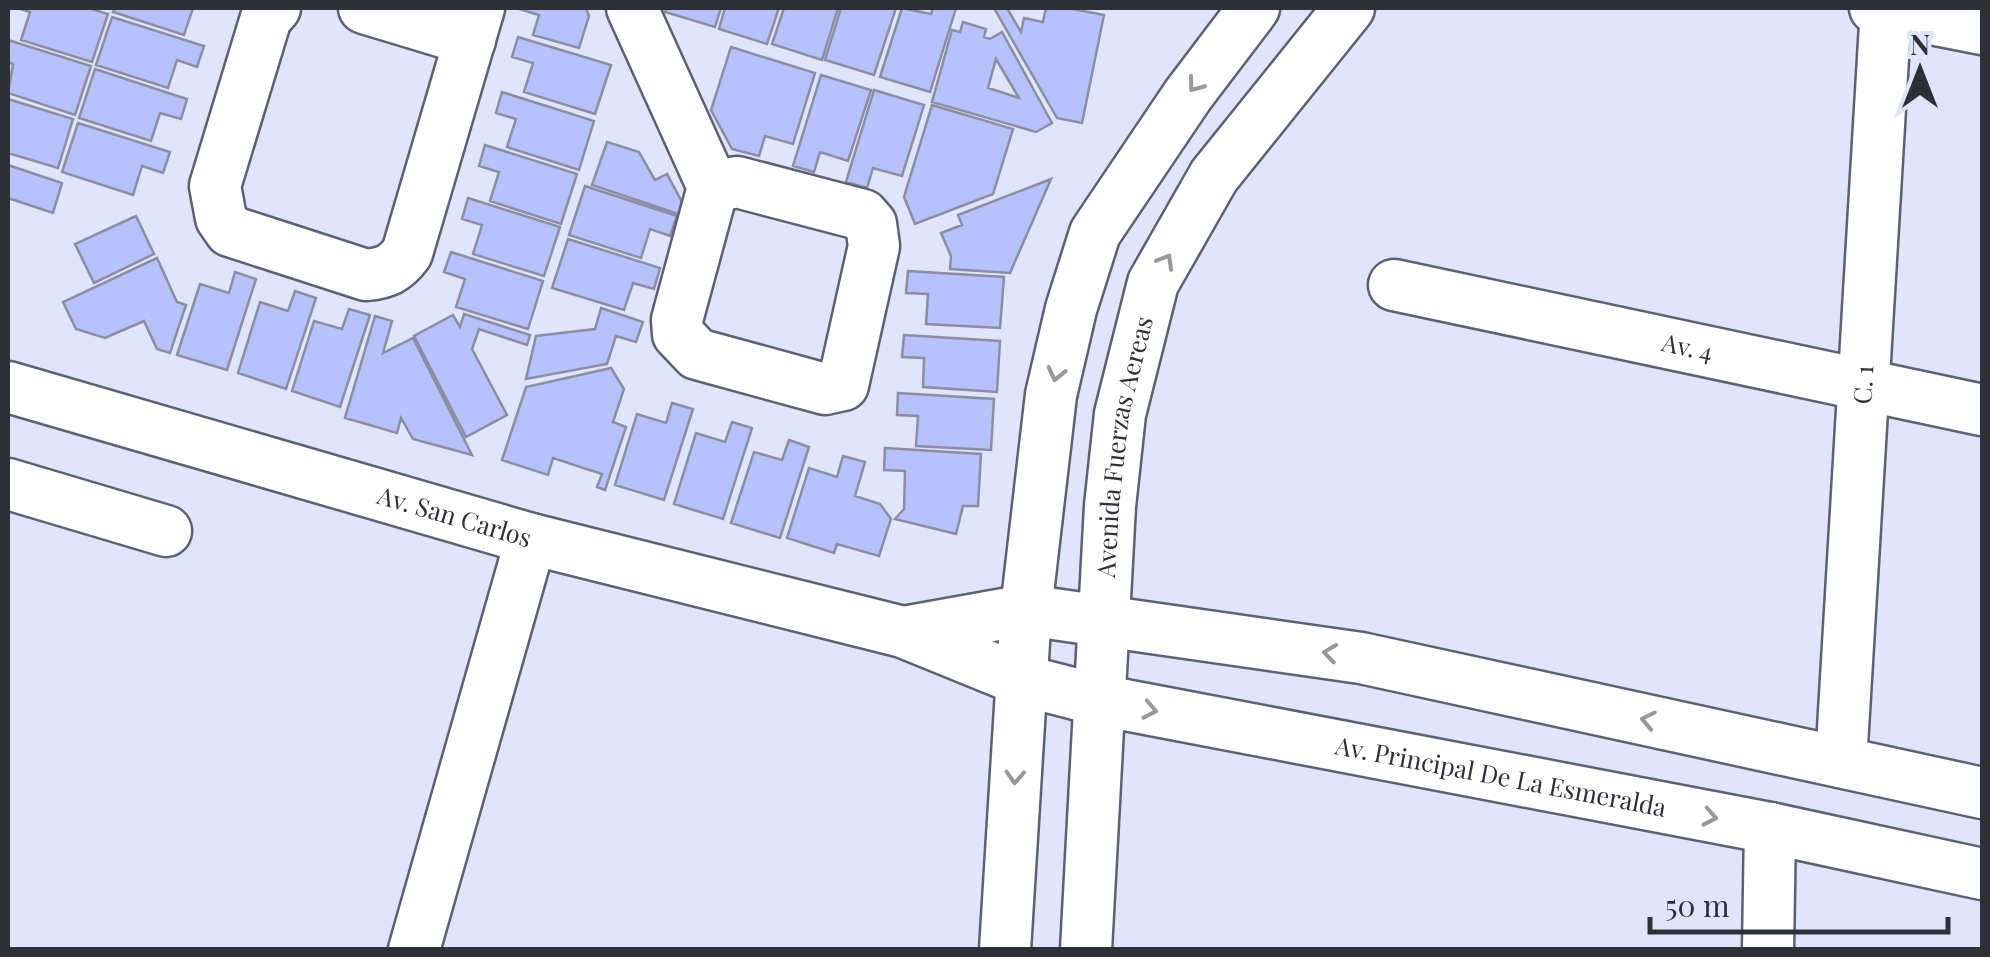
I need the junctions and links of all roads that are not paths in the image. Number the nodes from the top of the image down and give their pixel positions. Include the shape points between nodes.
1 (275, 8) edge
2 (364, 8) edge
3 (632, 8) edge
4 (1254, 8) edge
5 (1349, 8) edge
6 (1882, 8) edge
7 (475, 24) edge
8 (1982, 29) edge
9 (713, 188) junction
10 (1394, 285) dead end
11 (1861, 384) junction
12 (8, 387) edge
13 (1982, 410) edge
14 (8, 484) edge
15 (166, 531) dead end
16 (531, 539) junction
17 (1026, 610) junction
18 (1104, 620) junction
19 (903, 632) junction
20 (1021, 680) junction
21 (1099, 700) junction
22 (1841, 762) junction
23 (1982, 793) edge
24 (1770, 828) junction
25 (1982, 874) edge
26 (414, 950) edge
27 (1005, 950) edge
28 (1086, 950) edge
29 (1768, 950) edge

1 - 7 street via 266,18 215,186 221,218 230,232 366,275 385,274 407,253
2 - 7 street
3 - 9 street
4 -> 17 street via 1095,233 1051,395
18 -> 5 street, Avenida Fuerzas Aereas via 1120,414 1153,282 1214,176
6 - 8 street
6 - 11 street, C. 1
9 - 9 street via 737,182 863,215 871,224 874,246 842,385 825,390 697,354 678,334
10 - 11 street, Av. 4
11 - 13 street, Av. 4
11 - 22 street, C. 1
12 - 16 street, Av. San Carlos
14 - 15 street
16 - 19 street, Av. San Carlos
16 - 26 street
17 - 18 street
17 - 19 street
17 - 20 street
18 - 21 street, Avenida Fuerzas Aereas
22 -> 18 street via 1361,658
19 - 20 street, Av. San Carlos
20 - 21 street, Av. Principal De La Esmeralda
20 -> 27 street
21 -> 24 street, Av. Principal De La Esmeralda
21 - 28 street, Avenida Fuerzas Aereas
22 - 23 street
24 - 25 street, Av. Principal De La Esmeralda
24 - 29 street

